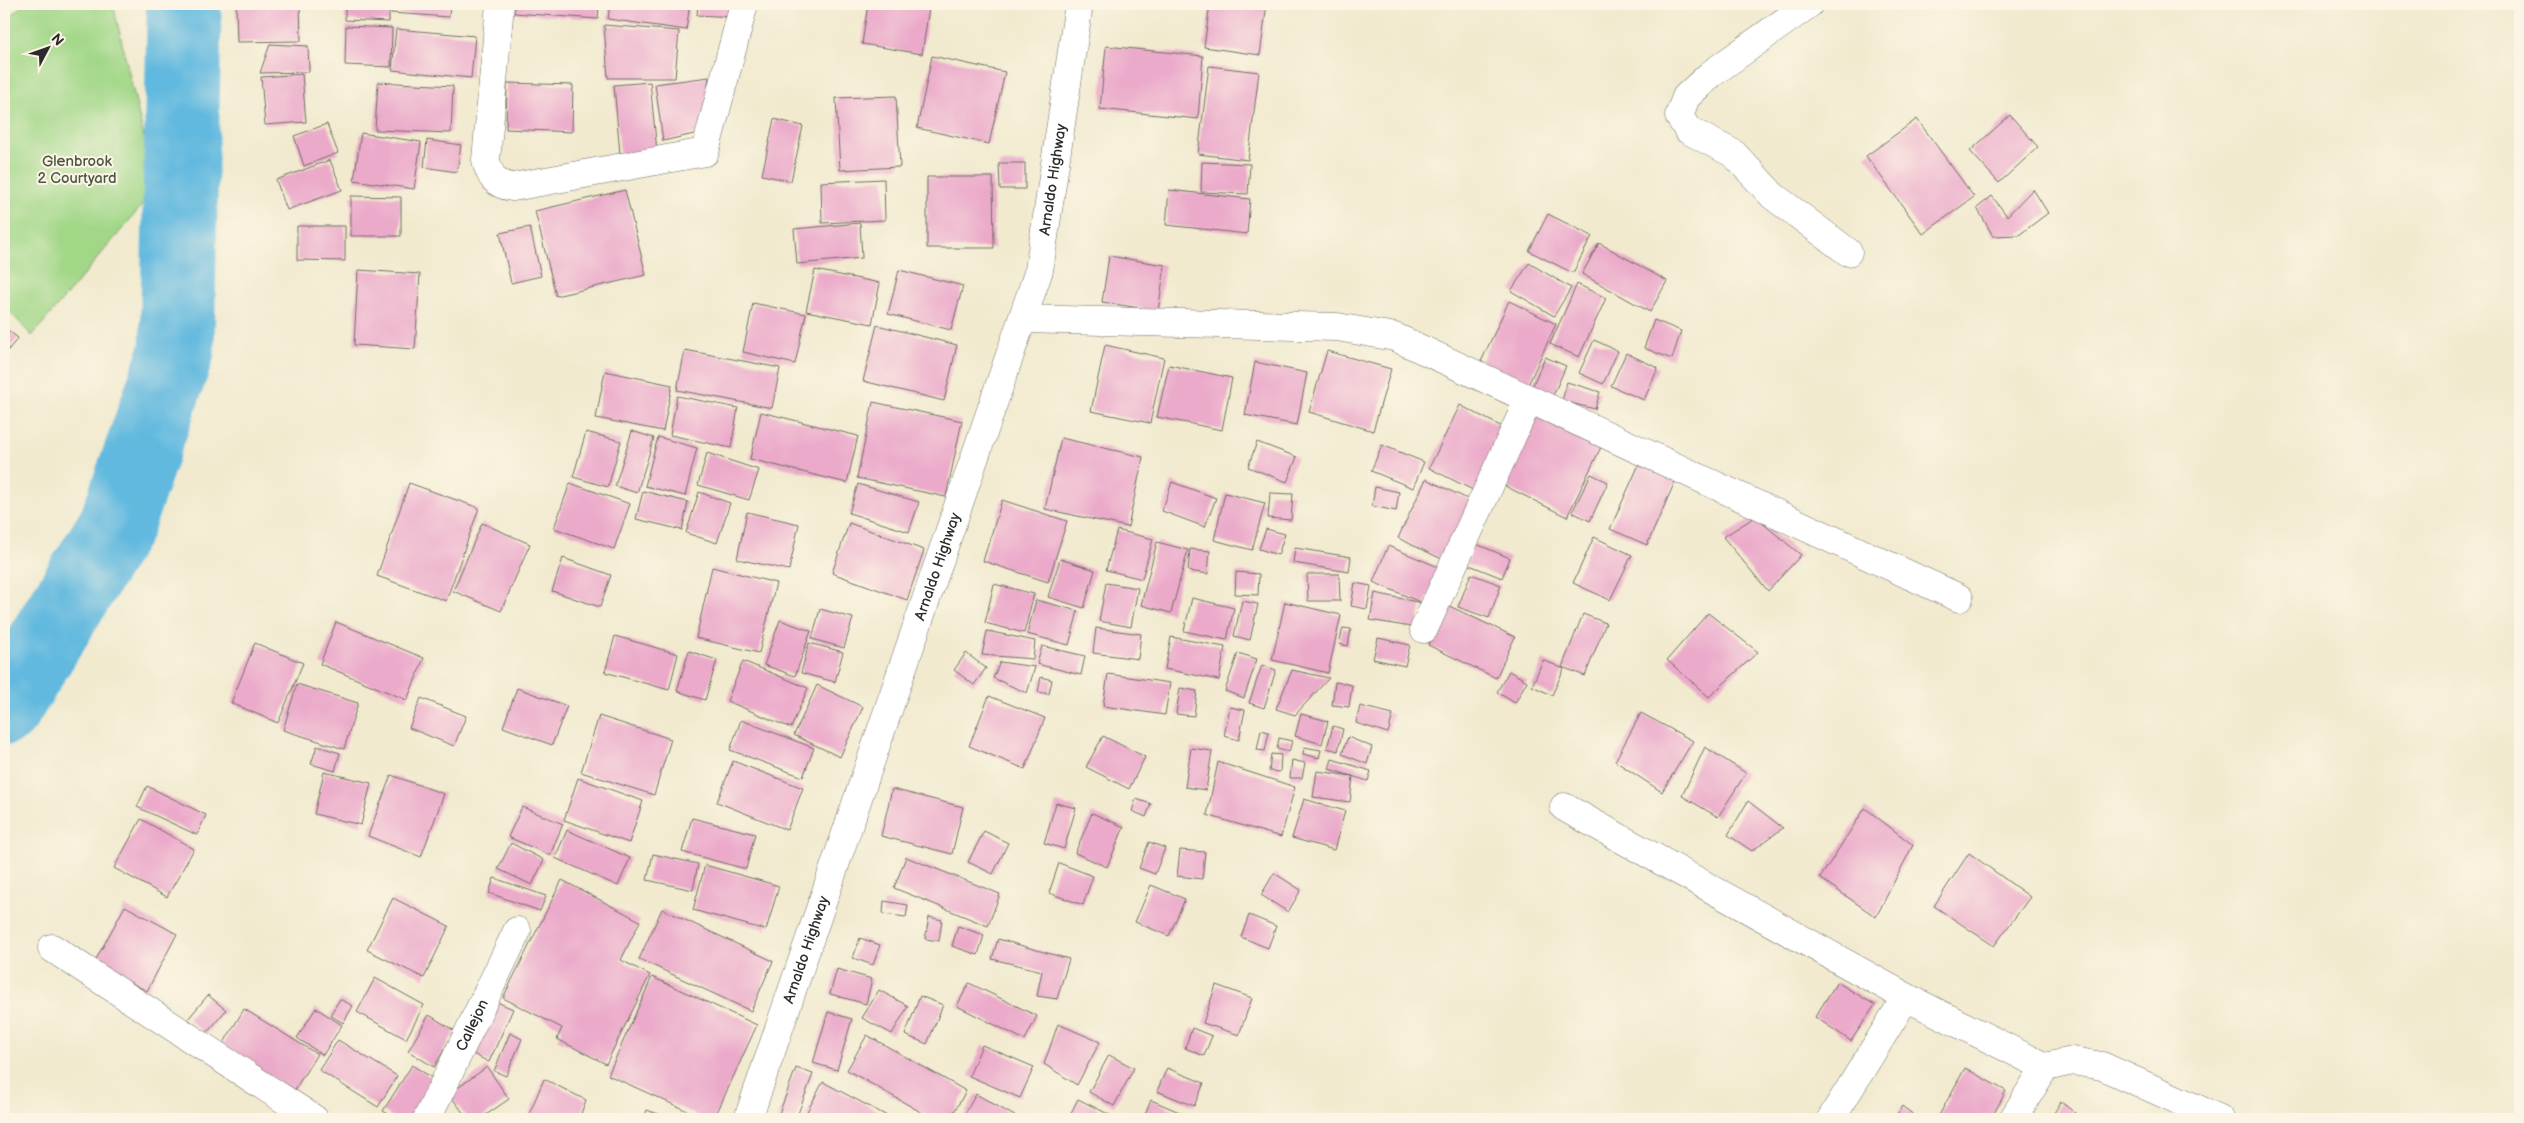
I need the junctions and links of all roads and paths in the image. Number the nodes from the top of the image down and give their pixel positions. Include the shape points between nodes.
1 (500, 4) edge
2 (744, 4) edge
3 (1080, 4) edge
4 (1809, 4) edge
5 (1848, 252) dead end
6 (1023, 319) junction
7 (1529, 399) junction
8 (1959, 598) dead end
9 (1424, 629) dead end
10 (1564, 807) dead end
11 (517, 931) dead end
12 (52, 948) dead end
13 (1906, 997) junction
14 (2045, 1067) junction
15 (314, 1119) edge
16 (427, 1119) edge
17 (748, 1119) edge
18 (1831, 1119) edge
19 (2013, 1119) edge
20 (2220, 1119) edge

1 - 2 street via 486,160 490,176 501,186 513,187 705,152
3 - 6 street, Arnaldo Highway via 1040,270
4 - 5 street via 1711,74 1686,97 1679,116 1688,130 1734,154 1773,196
6 - 7 street via 1337,327 1395,337
6 - 17 street, Arnaldo Highway
7 - 8 street
7 - 9 street
10 - 13 street
11 - 16 street, Callejon
12 - 15 street
13 - 14 street
13 - 18 street
14 - 19 street
14 - 20 street via 2073,1061 2102,1066

